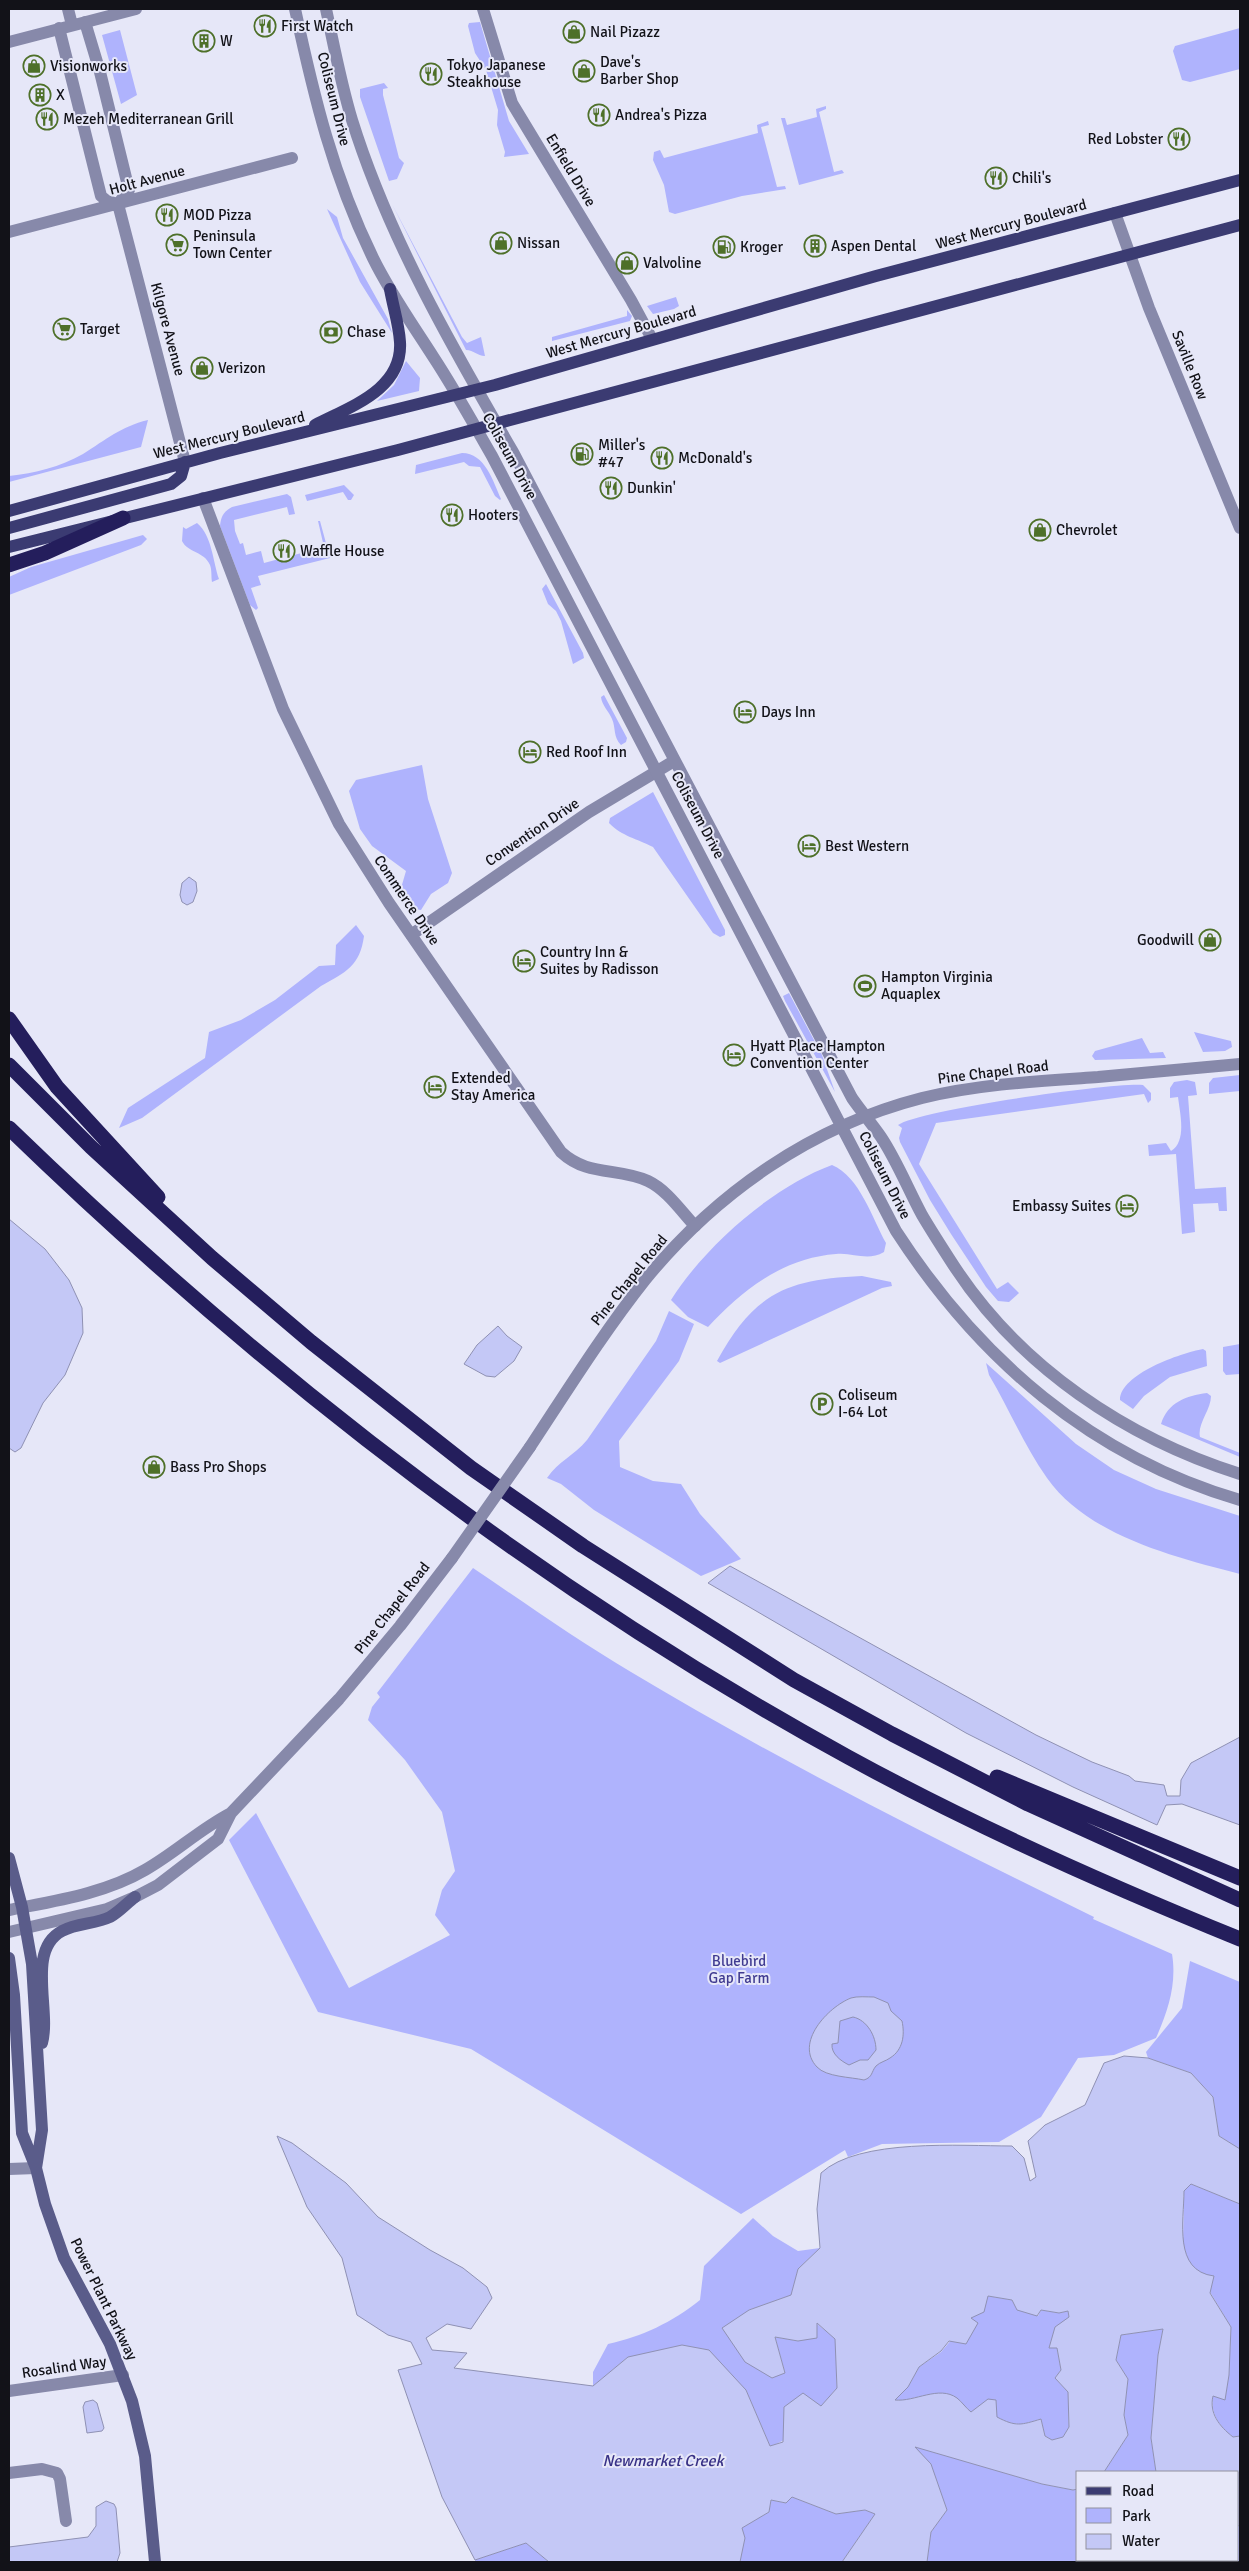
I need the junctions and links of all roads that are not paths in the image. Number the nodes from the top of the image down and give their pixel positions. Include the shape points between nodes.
1 (68, 9) edge
2 (136, 9) edge
3 (295, 9) edge
4 (326, 9) edge
5 (483, 9) edge
6 (78, 23) junction
7 (60, 28) junction
8 (9, 42) edge
9 (292, 158) dead end
10 (1240, 180) edge
11 (118, 204) junction
12 (1115, 213) junction
13 (1240, 225) edge
14 (9, 232) edge
15 (1129, 255) junction
16 (390, 289) junction
17 (652, 340) junction
18 (478, 389) junction
19 (456, 395) junction
20 (497, 424) junction
21 (477, 429) junction
22 (297, 434) junction
23 (185, 462) junction
24 (203, 498) junction
25 (9, 510) edge
26 (123, 518) junction
27 (9, 528) edge
28 (1240, 528) edge
29 (9, 547) edge
30 (9, 565) edge
31 (674, 761) junction
32 (657, 771) junction
33 (411, 935) junction
34 (9, 1019) edge
35 (1240, 1064) edge
36 (9, 1065) edge
37 (866, 1117) junction
38 (842, 1127) junction
39 (9, 1128) edge
40 (695, 1226) junction
41 (212, 1258) junction
42 (1240, 1474) edge
43 (1240, 1500) edge
44 (892, 1734) junction
45 (231, 1813) junction
46 (9, 1858) edge
47 (1240, 1878) edge
48 (135, 1897) junction
49 (1240, 1900) edge
50 (22, 1907) junction
51 (9, 1910) edge
52 (26, 1928) junction
53 (9, 1932) edge
54 (1240, 1939) edge
55 (9, 1958) edge
56 (38, 2057) junction
57 (36, 2168) junction
58 (9, 2170) edge
59 (123, 2375) junction
60 (9, 2391) edge
61 (9, 2473) edge
62 (66, 2521) dead end
63 (155, 2562) edge

1 - 6 street
2 - 6 street
3 - 16 street, Coliseum Drive via 328,148 356,220
4 - 18 street, Coliseum Drive via 352,118 371,174 402,245
5 - 17 street, Enfield Drive via 512,103
6 - 7 street
6 - 11 street via 100,72 129,190
7 - 8 street
7 - 11 street via 101,196
9 - 11 street, Holt Avenue
10 - 12 main road, West Mercury Boulevard
11 - 14 street, Holt Avenue
11 - 23 street, Kilgore Avenue
12 - 15 street, Saville Row
12 - 17 main road, West Mercury Boulevard
13 - 15 main road
15 - 20 main road
15 - 28 street, Saville Row
16 - 19 street, Coliseum Drive
16 - 22 main road via 400,344 396,368 391,376 366,399
17 - 18 main road, West Mercury Boulevard
18 - 19 main road, West Mercury Boulevard
18 - 20 street, Coliseum Drive
19 - 21 street, Coliseum Drive
19 - 22 main road, West Mercury Boulevard
20 - 21 main road
20 - 31 street, Coliseum Drive
21 - 24 main road
21 - 32 street, Coliseum Drive
22 - 23 main road, West Mercury Boulevard
23 - 25 main road, West Mercury Boulevard
23 - 27 main road via 181,476 171,484
24 - 26 main road
24 - 33 street, Commerce Drive via 300,749 339,824
26 - 29 main road
26 - 30 highway
31 - 32 street, Convention Drive
31 - 37 street, Coliseum Drive via 852,1098
32 - 33 street, Convention Drive via 589,812
32 - 38 street, Coliseum Drive
33 - 40 street, Commerce Drive via 561,1152 584,1168 637,1177 654,1184
34 - 41 highway via 57,1087
35 - 37 street, Pine Chapel Road via 970,1090 923,1098
36 - 41 highway via 91,1147
37 - 38 street, Pine Chapel Road
37 - 42 street, Coliseum Drive via 881,1137 923,1216 958,1272 1014,1340 1068,1386 1115,1418 1160,1442
38 - 40 street, Pine Chapel Road via 794,1150 764,1169
38 - 43 street, Coliseum Drive via 896,1231 918,1265 958,1316 998,1359 1066,1415 1128,1452 1179,1478
39 - 54 highway via 150,1261 330,1413 496,1537 613,1616 848,1758 1087,1874
40 - 45 street, Pine Chapel Road, bridge via 626,1305 452,1558 400,1626 340,1699
41 - 44 highway via 311,1342 471,1468 583,1546 704,1624 794,1680
44 - 47 highway
44 - 49 highway via 1028,1804
45 - 48 street, Pine Chapel Road via 218,1839 158,1885
45 - 50 street, Pine Chapel Road via 206,1826 159,1862 119,1882 75,1896
46 - 50 main road, Power Plant Parkway
48 - 52 street, Pine Chapel Road via 107,1909
48 - 56 main road via 110,1917 60,1932 46,1948 42,1968 45,2032
50 - 51 street, Pine Chapel Road
50 - 52 main road, Power Plant Parkway
52 - 53 street, Pine Chapel Road
52 - 56 main road, Power Plant Parkway via 32,1964
55 - 57 main road, Power Plant Parkway via 22,2133
56 - 57 main road, Power Plant Parkway via 42,2130
57 - 58 street
57 - 59 main road, Power Plant Parkway via 64,2258 103,2329
59 - 60 street, Rosalind Way
59 - 63 main road, Power Plant Parkway via 145,2456
61 - 62 street via 42,2470 57,2473

